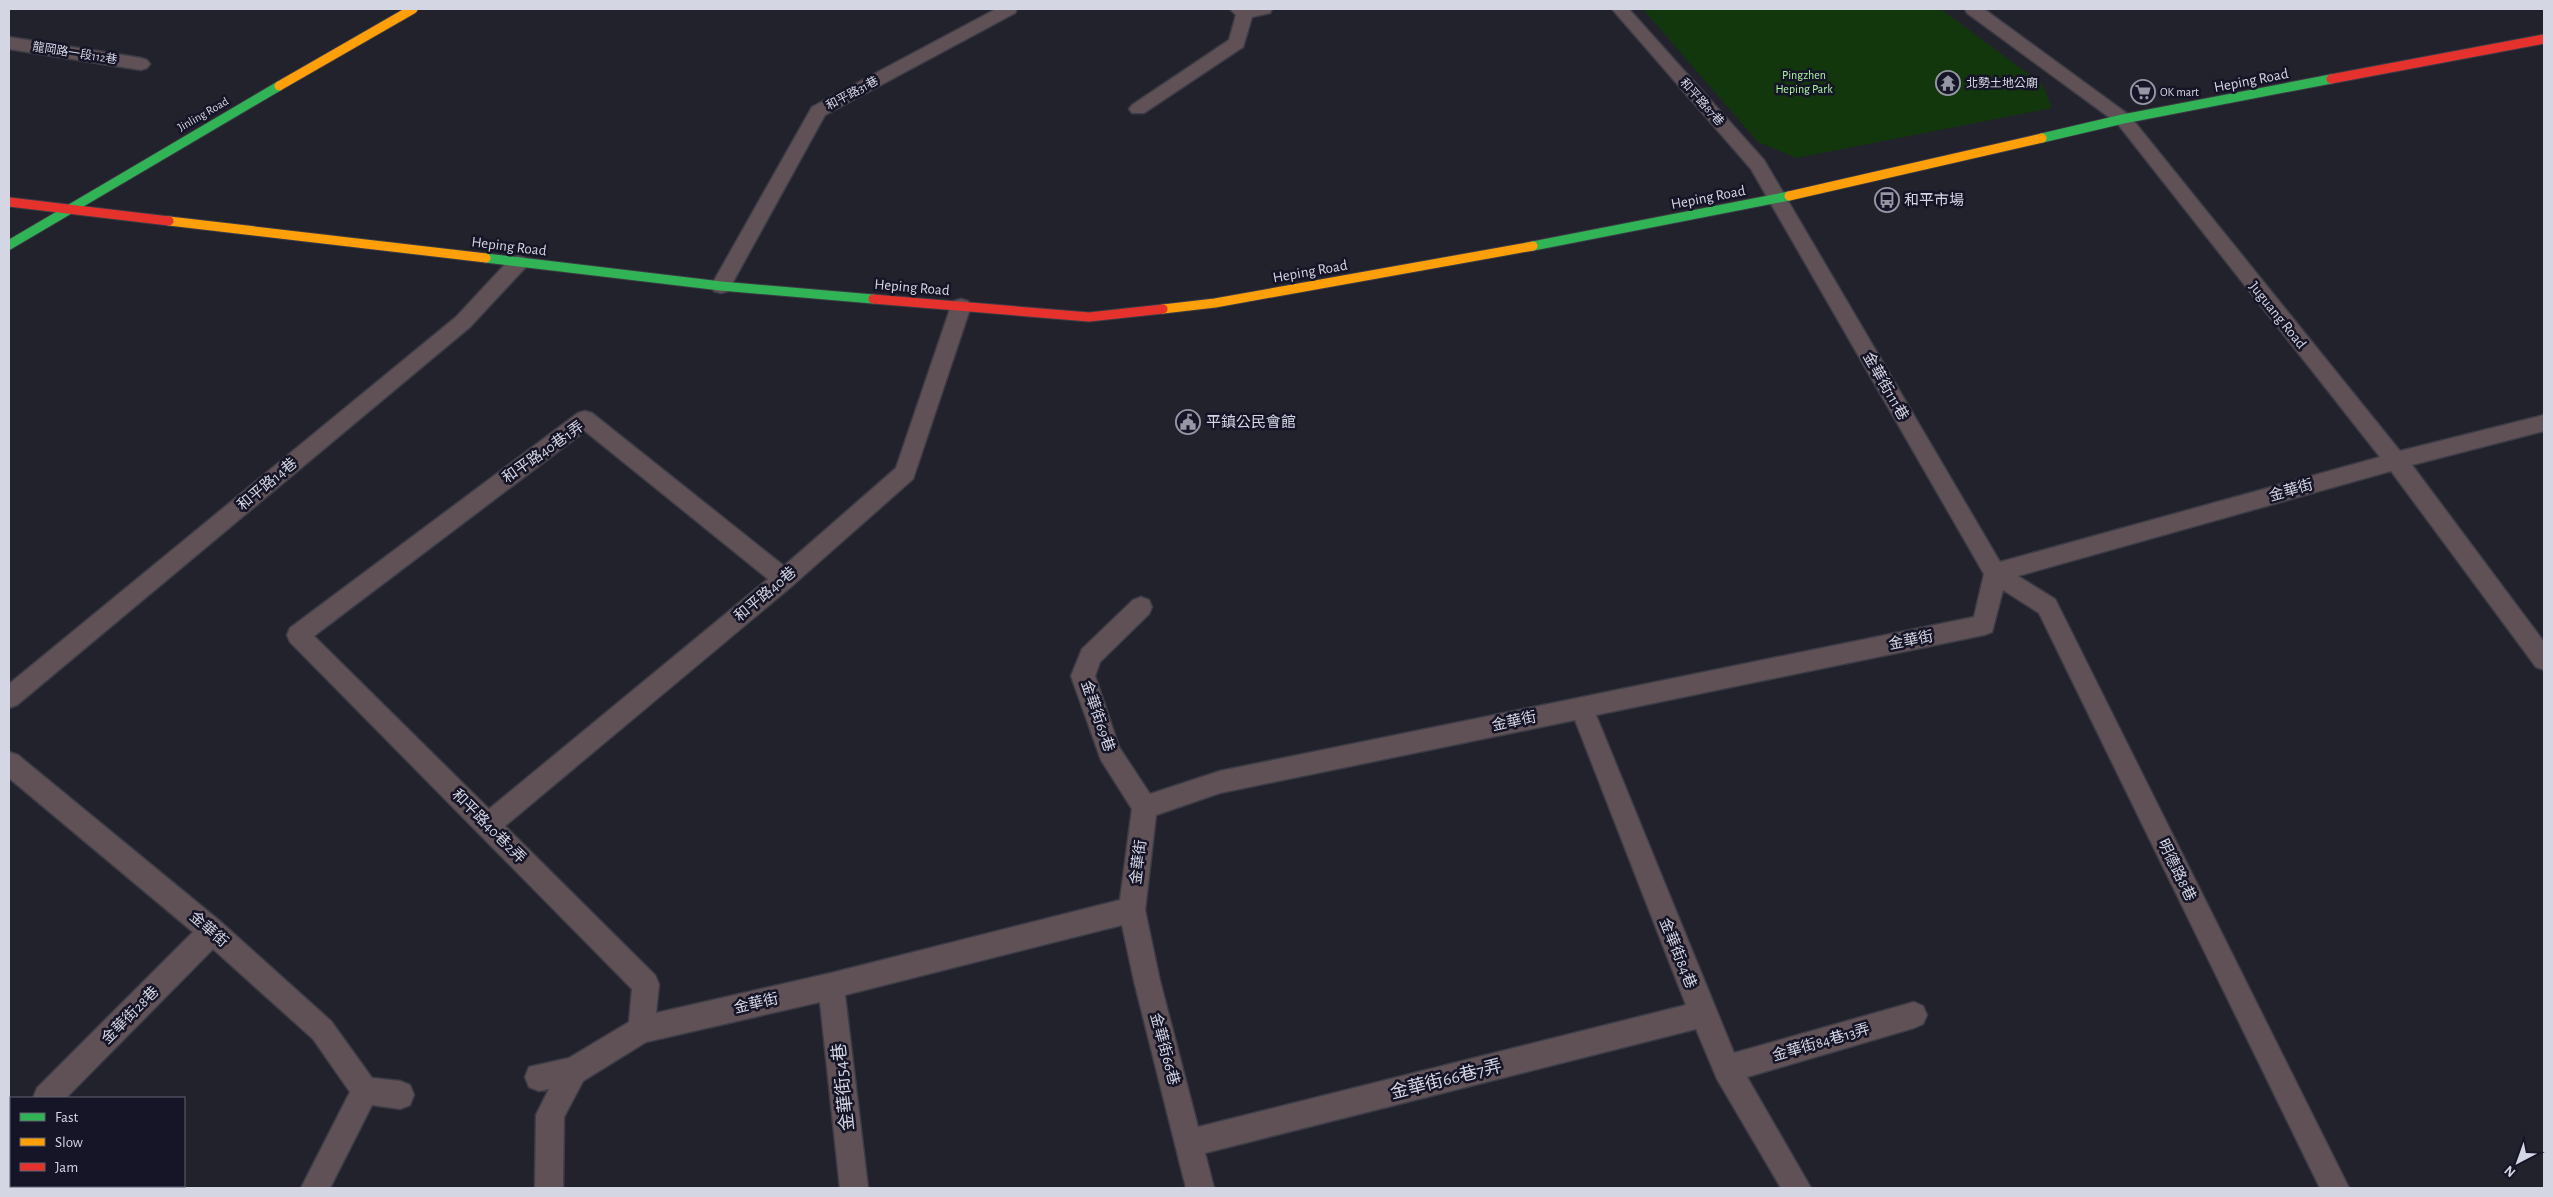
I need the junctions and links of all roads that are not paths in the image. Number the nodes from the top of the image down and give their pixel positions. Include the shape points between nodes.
1 (413, 9) edge
2 (1009, 9) edge
3 (1264, 9) edge
4 (1620, 9) edge
5 (1973, 9) edge
6 (1241, 11) edge
7 (2544, 39) edge
8 (9, 43) edge
9 (141, 64) dead end
10 (1138, 109) dead end
11 (2123, 119) junction
12 (1777, 199) junction
13 (9, 202) edge
14 (65, 210) junction
15 (9, 245) edge
16 (518, 263) junction
17 (721, 286) junction
18 (961, 306) junction
19 (2544, 423) edge
20 (2395, 461) junction
21 (1995, 573) junction
22 (784, 579) junction
23 (1141, 607) dead end
24 (298, 635) joint
25 (2544, 660) edge
26 (9, 698) edge
27 (1581, 706) junction
28 (9, 763) edge
29 (1145, 807) junction
30 (488, 825) junction
31 (1132, 910) junction
32 (212, 931) junction
33 (831, 986) junction
34 (1703, 1014) junction
35 (1914, 1015) dead end
36 (641, 1030) junction
37 (1727, 1069) junction
38 (573, 1071) junction
39 (539, 1077) dead end
40 (366, 1091) junction
41 (400, 1095) dead end
42 (48, 1097) edge
43 (1190, 1143) junction
44 (315, 1188) edge
45 (549, 1188) edge
46 (854, 1188) edge
47 (1200, 1188) edge
48 (1797, 1188) edge
49 (2335, 1188) edge

1 - 14 street, Jinling Road
2 - 17 lane, 和平路31巷 via 818,111
3 - 6 lane
4 - 12 lane, 和平路87巷 via 1758,165
5 - 11 lane, Juguang Road
6 - 10 lane via 1237,43
7 - 11 street, Heping Road
8 - 9 lane, 龍岡路一段112巷
11 - 12 street, Heping Road
11 - 20 lane, Juguang Road
12 - 18 street, Heping Road via 1215,302 1089,317
12 - 21 lane, 金華街111巷
13 - 14 street, Heping Road
14 - 15 street, Jinling Road
14 - 16 street, Heping Road
16 - 17 street, Heping Road
16 - 26 lane, 和平路14巷 via 463,322
17 - 18 street, Heping Road
18 - 22 lane, 和平路40巷 via 905,473
19 - 20 lane, 金華街
20 - 21 lane, 金華街
20 - 25 lane, Juguang Road
21 - 27 lane, 金華街 via 1984,625
21 - 49 lane, 明德路8巷 via 2047,606
22 - 24 lane, 和平路40巷1弄 via 585,419
22 - 30 lane, 和平路40巷
23 - 29 lane, 金華街69巷 via 1090,656 1083,676 1109,752
24 - 30 lane, 和平路40巷2弄
27 - 29 lane, 金華街 via 1220,782
27 - 34 lane, 金華街84巷
28 - 32 lane, 金華街
29 - 31 lane, 金華街
30 - 36 lane, 和平路40巷2弄 via 646,984
31 - 33 lane, 金華街
31 - 43 lane, 金華街66巷 via 1147,981
32 - 40 lane, 金華街 via 322,1030
32 - 42 lane, 金華街28巷
33 - 36 lane, 金華街
33 - 46 lane, 金華街54巷
34 - 37 lane, 金華街84巷
34 - 43 lane, 金華街66巷7弄
35 - 37 lane, 金華街84巷13弄
36 - 38 lane, 金華街
37 - 48 lane, 金華街84巷
38 - 39 lane, 金華街
38 - 45 lane via 550,1115
40 - 41 lane
40 - 44 lane
43 - 47 lane, 金華街66巷

